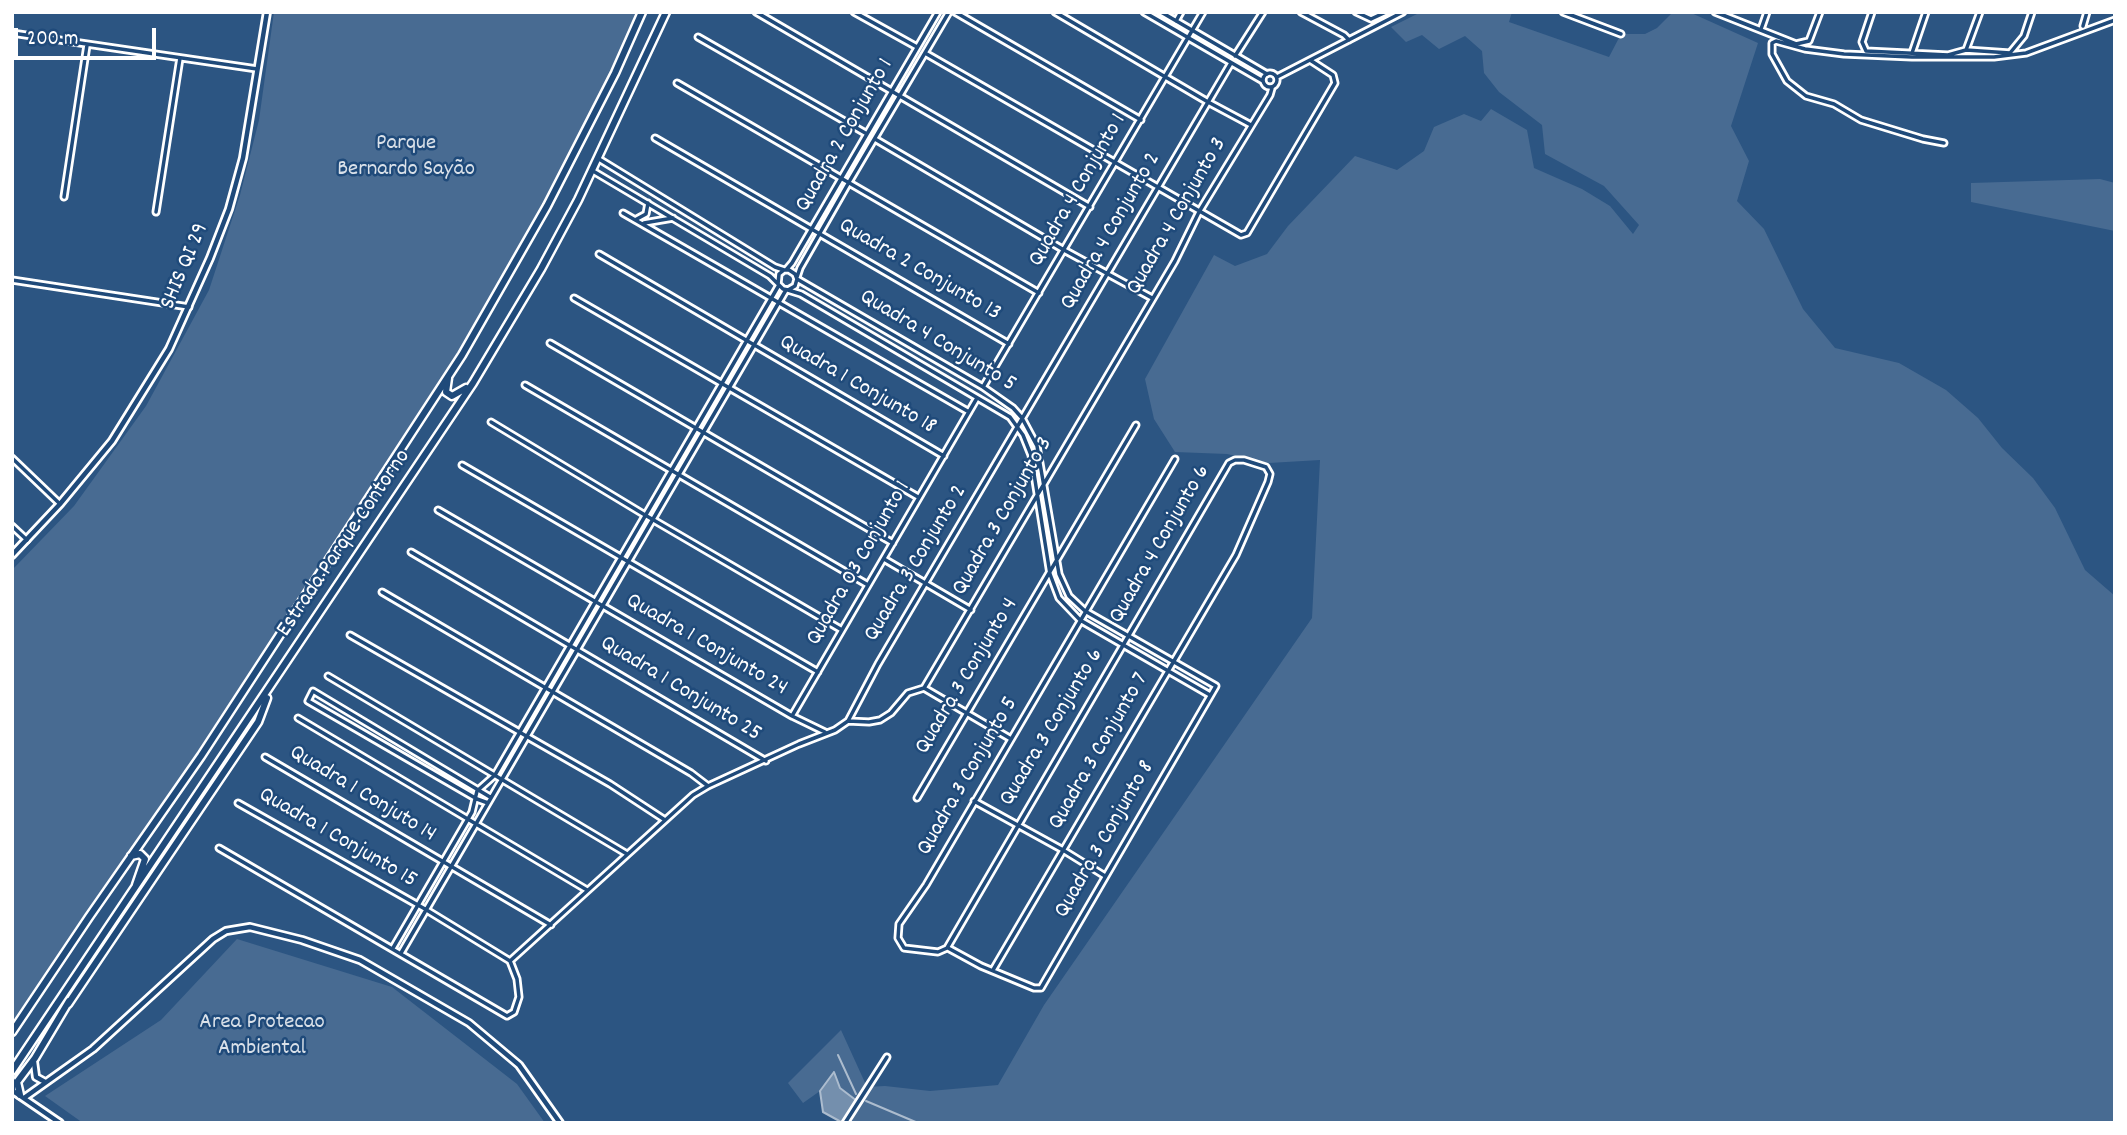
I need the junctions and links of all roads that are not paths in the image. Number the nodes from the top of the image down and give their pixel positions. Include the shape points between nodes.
1 (267, 12) edge
2 (642, 12) edge
3 (666, 12) edge
4 (756, 12) edge
5 (854, 12) edge
6 (938, 12) edge
7 (949, 12) edge
8 (955, 12) edge
9 (1055, 12) edge
10 (1144, 12) edge
11 (1161, 12) edge
12 (1181, 12) edge
13 (1203, 12) edge
14 (1263, 12) edge
15 (1301, 12) edge
16 (1356, 12) edge
17 (1386, 12) edge
18 (1403, 12) edge
19 (1563, 12) edge
20 (1715, 12) edge
21 (1767, 12) edge
22 (1820, 12) edge
23 (1872, 12) edge
24 (1926, 12) edge
25 (1980, 12) edge
26 (2032, 12) edge
27 (2087, 12) edge
28 (2115, 20) edge
29 (1176, 21) junction
30 (2083, 26) dead end
31 (1761, 29) junction
32 (1192, 31) junction
33 (12, 33) edge
34 (1622, 34) dead end
35 (698, 37) dead end
36 (1188, 38) junction
37 (1349, 40) junction
38 (87, 45) junction
39 (917, 48) junction
40 (1966, 50) junction
41 (925, 53) junction
42 (1913, 53) junction
43 (1235, 56) junction
44 (180, 58) junction
45 (1310, 60) junction
46 (1231, 63) junction
47 (259, 69) junction
48 (1267, 74) junction
49 (1165, 77) junction
50 (1277, 77) junction
51 (1263, 81) junction
52 (677, 83) dead end
53 (1272, 88) junction
54 (893, 91) junction
55 (900, 95) junction
56 (1208, 102) junction
57 (1140, 120) junction
58 (1251, 125) junction
59 (867, 134) junction
60 (655, 138) dead end
61 (875, 139) junction
62 (1944, 143) dead end
63 (598, 159) junction
64 (1115, 163) junction
65 (593, 171) junction
66 (842, 178) junction
67 (849, 182) junction
68 (1157, 187) junction
69 (649, 191) junction
70 (64, 197) dead end
71 (646, 202) junction
72 (1090, 207) junction
73 (156, 212) dead end
74 (1199, 212) junction
75 (623, 213) dead end
76 (674, 218) junction
77 (635, 220) junction
78 (642, 224) junction
79 (811, 229) junction
80 (820, 234) junction
81 (1064, 250) junction
82 (599, 254) dead end
83 (785, 270) junction
84 (1107, 274) junction
85 (797, 278) junction
86 (12, 281) edge
87 (778, 284) junction
88 (787, 290) junction
89 (1040, 293) junction
90 (771, 297) junction
91 (574, 298) dead end
92 (1152, 298) junction
93 (779, 302) junction
94 (189, 307) junction
95 (747, 342) junction
96 (550, 343) dead end
97 (1009, 344) junction
98 (753, 345) junction
99 (1114, 363) joint
100 (449, 373) junction
101 (473, 383) junction
102 (722, 384) junction
103 (977, 384) junction
104 (525, 385) dead end
105 (985, 388) junction
106 (729, 389) junction
107 (971, 393) junction
108 (980, 398) junction
109 (969, 412) junction
110 (1022, 418) junction
111 (491, 422) dead end
112 (1017, 425) junction
113 (1136, 425) dead end
114 (696, 428) junction
115 (703, 432) junction
116 (944, 456) junction
117 (12, 458) edge
118 (1175, 459) dead end
119 (1230, 463) joint
120 (462, 465) dead end
121 (671, 471) junction
122 (679, 476) junction
123 (1044, 482) junction
124 (1038, 493) junction
125 (918, 497) junction
126 (60, 504) junction
127 (439, 510) dead end
128 (645, 515) junction
129 (653, 519) junction
130 (12, 526) edge
131 (27, 540) junction
132 (893, 543) junction
133 (411, 552) dead end
134 (12, 555) edge
135 (620, 559) junction
136 (884, 559) junction
137 (1056, 562) junction
138 (628, 563) junction
139 (1049, 575) junction
140 (926, 584) junction
141 (869, 585) junction
142 (382, 592) dead end
143 (595, 602) junction
144 (603, 606) junction
145 (971, 610) junction
146 (1085, 611) junction
147 (1080, 620) junction
148 (842, 630) junction
149 (350, 635) dead end
150 (1128, 636) junction
151 (569, 645) junction
152 (1123, 645) junction
153 (577, 649) junction
154 (1172, 661) junction
155 (1166, 671) junction
156 (818, 672) junction
157 (328, 676) dead end
158 (1216, 686) joint
159 (544, 688) junction
160 (924, 688) junction
161 (269, 689) junction
162 (552, 693) junction
163 (1211, 695) junction
164 (967, 714) junction
165 (792, 716) junction
166 (298, 718) dead end
167 (848, 721) junction
168 (519, 732) junction
169 (825, 732) junction
170 (527, 736) junction
171 (1011, 739) junction
172 (265, 757) dead end
173 (765, 761) junction
174 (495, 775) junction
175 (502, 779) junction
176 (708, 786) junction
177 (480, 789) junction
178 (475, 797) junction
179 (491, 797) junction
180 (918, 798) dead end
181 (974, 801) junction
182 (238, 803) dead end
183 (488, 803) junction
184 (468, 820) junction
185 (665, 820) junction
186 (476, 824) junction
187 (1019, 824) junction
188 (219, 848) dead end
189 (1063, 850) junction
190 (628, 854) junction
191 (131, 856) junction
192 (442, 862) junction
193 (451, 867) junction
194 (1105, 876) junction
195 (136, 887) junction
196 (587, 890) junction
197 (418, 906) junction
198 (425, 909) junction
199 (551, 925) junction
200 (393, 948) junction
201 (947, 948) junction
202 (401, 953) junction
203 (510, 961) junction
204 (85, 965) junction
205 (993, 971) junction
206 (68, 1003) junction
207 (12, 1032) edge
208 (887, 1057) dead end
209 (35, 1058) junction
210 (12, 1071) edge
211 (12, 1081) edge
212 (46, 1083) junction
213 (12, 1092) edge
214 (22, 1097) junction
215 (60, 1123) edge
216 (560, 1123) edge
217 (845, 1123) edge

1 - 47 street, SHIS QI 29
2 - 100 main road, Estrada Parque Contorno via 547,206
3 - 63 main road, Estrada Parque Contorno
4 - 54 street
5 - 39 street
6 - 39 street, Quadra 2 Conjunto 1
7 - 41 street
8 - 57 street
9 - 49 street
10 - 36 street
11 - 29 street
12 - 29 street
13 - 32 street, Quadra 4 Conjunto 1
14 - 43 street
15 - 37 street
16 - 17 street via 1371,19
18 - 37 street
19 - 34 street
20 - 31 street
21 - 31 street
22 - 31 street via 1806,43 1787,42
23 - 42 street via 1862,46 1867,51
24 - 42 street
25 - 40 street
26 - 40 street via 2024,36 2010,53
27 - 30 street
28 - 62 street via 2026,53 1994,57 1844,54 1772,43 1772,54 1787,81 1805,96 1835,104 1861,120
29 - 32 street
32 - 36 street, Quadra 4 Conjunto 1
32 - 43 street
33 - 38 street
35 - 59 street
36 - 46 street
36 - 49 street, Quadra 4 Conjunto 1
37 - 45 street
38 - 44 street
38 - 70 street
39 - 54 street, Quadra 2 Conjunto 1
40 - 42 street via 1955,55
41 - 55 street
41 - 64 street
43 - 48 street
44 - 47 street
44 - 73 street
45 - 50 street
45 - 74 street via 1335,80 1247,233 1234,233
46 - 51 street
46 - 56 street, Quadra 4 Conjunto 2
47 - 94 street, SHIS QI 29 via 229,209
48 - 50 street
48 - 51 street
49 - 56 street
49 - 57 street, Quadra 4 Conjunto 1
50 - 53 street
51 - 53 street
52 - 66 street
53 - 58 street, Quadra 4 Conjunto 3
54 - 55 street
54 - 59 street, Quadra 2 Conjunto 1
55 - 61 street
55 - 72 street
56 - 58 street
56 - 68 street, Quadra 4 Conjunto 2
57 - 64 street, Quadra 4 Conjunto 1
58 - 74 street, Quadra 4 Conjunto 3
59 - 66 street, Quadra 2 Conjunto 1
60 - 79 street, Quadra 2 Conjunto 1
61 - 67 street
61 - 81 street
63 - 65 main road, Estrada Parque Contorno
63 - 69 street
64 - 68 street
64 - 72 street, Quadra 4 Conjunto 1
65 - 71 street
65 - 101 main road, Estrada Parque Contorno
66 - 67 street
66 - 79 street, Quadra 2 Conjunto 1
67 - 80 street
67 - 89 street
68 - 74 street
68 - 84 street, Quadra 4 Conjunto 2
69 - 71 street
69 - 83 street
71 - 76 street
71 - 77 street via 646,214
72 - 81 street, Quadra 4 Conjunto 1
74 - 92 street, Quadra 4 Conjunto 3
75 - 77 street
76 - 78 street
76 - 87 street
77 - 78 street
78 - 90 street
79 - 80 street, Quadra 2 Conjunto 13
79 - 83 street
80 - 85 street
80 - 97 street, Quadra 2 Conjunto 13
81 - 84 street
81 - 89 street, Quadra 4 Conjunto 1
82 - 95 street, Quadra 1 Conjunto 18
83 - 85 street
83 - 87 street via 777,278
84 - 92 street
84 - 110 street, Quadra 4 Conjunto 2
85 - 88 street via 795,286
85 - 103 street, Quadra 4 Conjunto 5
86 - 94 street
87 - 88 street
87 - 90 street
88 - 93 street
88 - 107 street via 802,294
89 - 97 street, Quadra 4 Conjunto 1
90 - 93 street
90 - 95 street
91 - 102 street
92 - 99 street, Quadra 4 Conjunto 3
93 - 98 street
93 - 109 street
94 - 126 street, SHIS QI 29 via 169,349 112,441
95 - 98 street, Quadra 1 Conjunto 18
95 - 102 street
96 - 114 street
97 - 105 street, Quadra 4 Conjunto 1
98 - 106 street
98 - 116 street, Quadra 1 Conjunto 18
99 - 123 street, Quadra 3 Conjunto 3
100 - 101 main road via 446,392 452,397
100 - 191 main road, Estrada Parque Contorno
101 - 161 main road, Estrada Parque Contorno
102 - 106 street
102 - 114 street
103 - 105 street, Quadra 4 Conjunto 5
103 - 107 street
104 - 121 street
105 - 108 street, Quadra 4 Conjunto 1
105 - 110 street, Quadra 4 Conjunto 5
106 - 115 street
106 - 125 street
107 - 108 street
108 - 109 street, Quadra 03 Conjunto 1
108 - 112 street
109 - 116 street, Quadra 03 Conjunto 1
110 - 112 street, Quadra 4 Conjunto 2
110 - 123 street, Quadra 4 Conjunto 5 via 1037,446
111 - 128 street
112 - 124 street via 1031,455
112 - 140 street, Quadra 3 Conjunto 2
113 - 137 street, Quadra 3 Conjunto 4
114 - 115 street
114 - 121 street
115 - 122 street
115 - 132 street
116 - 125 street, Quadra 03 Conjunto 1
117 - 126 street
118 - 146 street
119 - 150 street, Quadra 4 Conjunto 6
119 - 154 street, Quadra 3 Conjunto 7 via 1260,464 1269,470 1268,482 1236,555
120 - 135 street
121 - 122 street
121 - 128 street
122 - 129 street
122 - 141 street
123 - 124 street, Quadra 3 Conjunto 3
123 - 137 street, Quadra 4 Conjunto 5
124 - 139 street
124 - 145 street, Quadra 3 Conjunto 3
125 - 132 street, Quadra 03 Conjunto 1
126 - 131 street, SHIS QI 29
127 - 143 street, Quadra 1 Conjunto 24
128 - 129 street
128 - 135 street
129 - 138 street
129 - 148 street
130 - 131 street
131 - 134 street, SHIS QI 29
132 - 136 street, Quadra 03 Conjunto 1
133 - 151 street, Quadra 1 Conjunto 25
135 - 138 street
135 - 143 street
136 - 140 street
136 - 141 street, Quadra 03 Conjunto 1
137 - 139 street, Quadra 3 Conjunto 4
137 - 146 street, Quadra 4 Conjunto 5 via 1069,596
138 - 144 street
138 - 156 street
139 - 147 street via 1059,598
139 - 164 street, Quadra 3 Conjunto 4
140 - 145 street
140 - 167 street, Quadra 3 Conjunto 2
141 - 148 street, Quadra 03 Conjunto 1
142 - 159 street
143 - 144 street, Quadra 1 Conjunto 24
143 - 151 street
144 - 153 street
144 - 165 street, Quadra 1 Conjunto 24
145 - 160 street, Quadra 3 Conjunto 3
146 - 147 street, Quadra 3 Conjunto 5
146 - 150 street, Quadra 4 Conjunto 5
147 - 152 street
147 - 171 street, Quadra 3 Conjunto 5
148 - 156 street, Quadra 03 Conjunto 1
149 - 168 street
150 - 152 street, Quadra 4 Conjunto 6
150 - 154 street, Quadra 4 Conjunto 5
151 - 153 street, Quadra 1 Conjunto 25
151 - 159 street
152 - 155 street
152 - 187 street, Quadra 3 Conjunto 6
153 - 162 street
153 - 173 street, Quadra 1 Conjunto 25
154 - 155 street, Quadra 3 Conjunto 7
154 - 158 street, Quadra 4 Conjunto 5
155 - 163 street
155 - 189 street, Quadra 3 Conjunto 7
156 - 165 street, Quadra 03 Conjunto 1
157 - 174 street
158 - 163 street, Quadra 3 Conjunto 8
159 - 162 street
159 - 168 street
160 - 164 street
160 - 167 street via 908,693 880,720
161 - 195 main road, Estrada Parque Contorno
161 - 206 main road via 258,722
162 - 170 street
162 - 176 street
163 - 194 street, Quadra 3 Conjunto 8
164 - 171 street
164 - 180 street, Quadra 3 Conjunto 4
165 - 169 street
166 - 184 street
167 - 169 street
168 - 170 street
168 - 174 street
169 - 173 street
170 - 175 street
170 - 185 street
171 - 181 street, Quadra 3 Conjunto 5
172 - 192 street, Quadra 1 Conjuto 14
173 - 176 street
174 - 175 street
174 - 177 street
175 - 179 street
175 - 190 street
176 - 185 street
177 - 178 street
177 - 178 street via 313,691 308,701
177 - 179 street
178 - 183 street
178 - 184 street
179 - 183 street
181 - 187 street, Quadra 3 Conjunto 6
181 - 201 street, Quadra 3 Conjunto 5 via 897,932 901,945 909,950 942,952
182 - 197 street, Quadra 1 Conjunto 15
183 - 186 street
184 - 186 street
184 - 192 street
185 - 190 street
186 - 193 street
186 - 196 street
187 - 189 street, Quadra 3 Conjunto 7
187 - 201 street
188 - 200 street
189 - 194 street, Quadra 3 Conjunto 7
189 - 205 street, Quadra 3 Conjunto 7
190 - 196 street
191 - 195 main road via 140,854 145,859
191 - 207 main road, Estrada Parque Contorno
192 - 193 street, Quadra 1 Conjuto 14
192 - 197 street
193 - 198 street
193 - 199 street, Quadra 1 Conjuto 14
194 - 205 street, Quadra 3 Conjunto 8 via 1041,988
195 - 204 main road, Estrada Parque Contorno
196 - 199 street
197 - 198 street, Quadra 1 Conjunto 15
197 - 200 street
198 - 202 street
198 - 203 street, Quadra 1 Conjunto 15
199 - 203 street
200 - 202 street
201 - 205 street
202 - 203 street via 510,1016 519,997
204 - 206 main road
204 - 210 main road, Estrada Parque Contorno
206 - 209 main road
208 - 217 street
209 - 212 street via 34,1072
209 - 214 main road via 17,1082
211 - 213 main road
212 - 214 street
212 - 216 street via 127,1021 213,939 226,931 250,927 360,960 469,1023 519,1065
213 - 214 street
214 - 215 street

